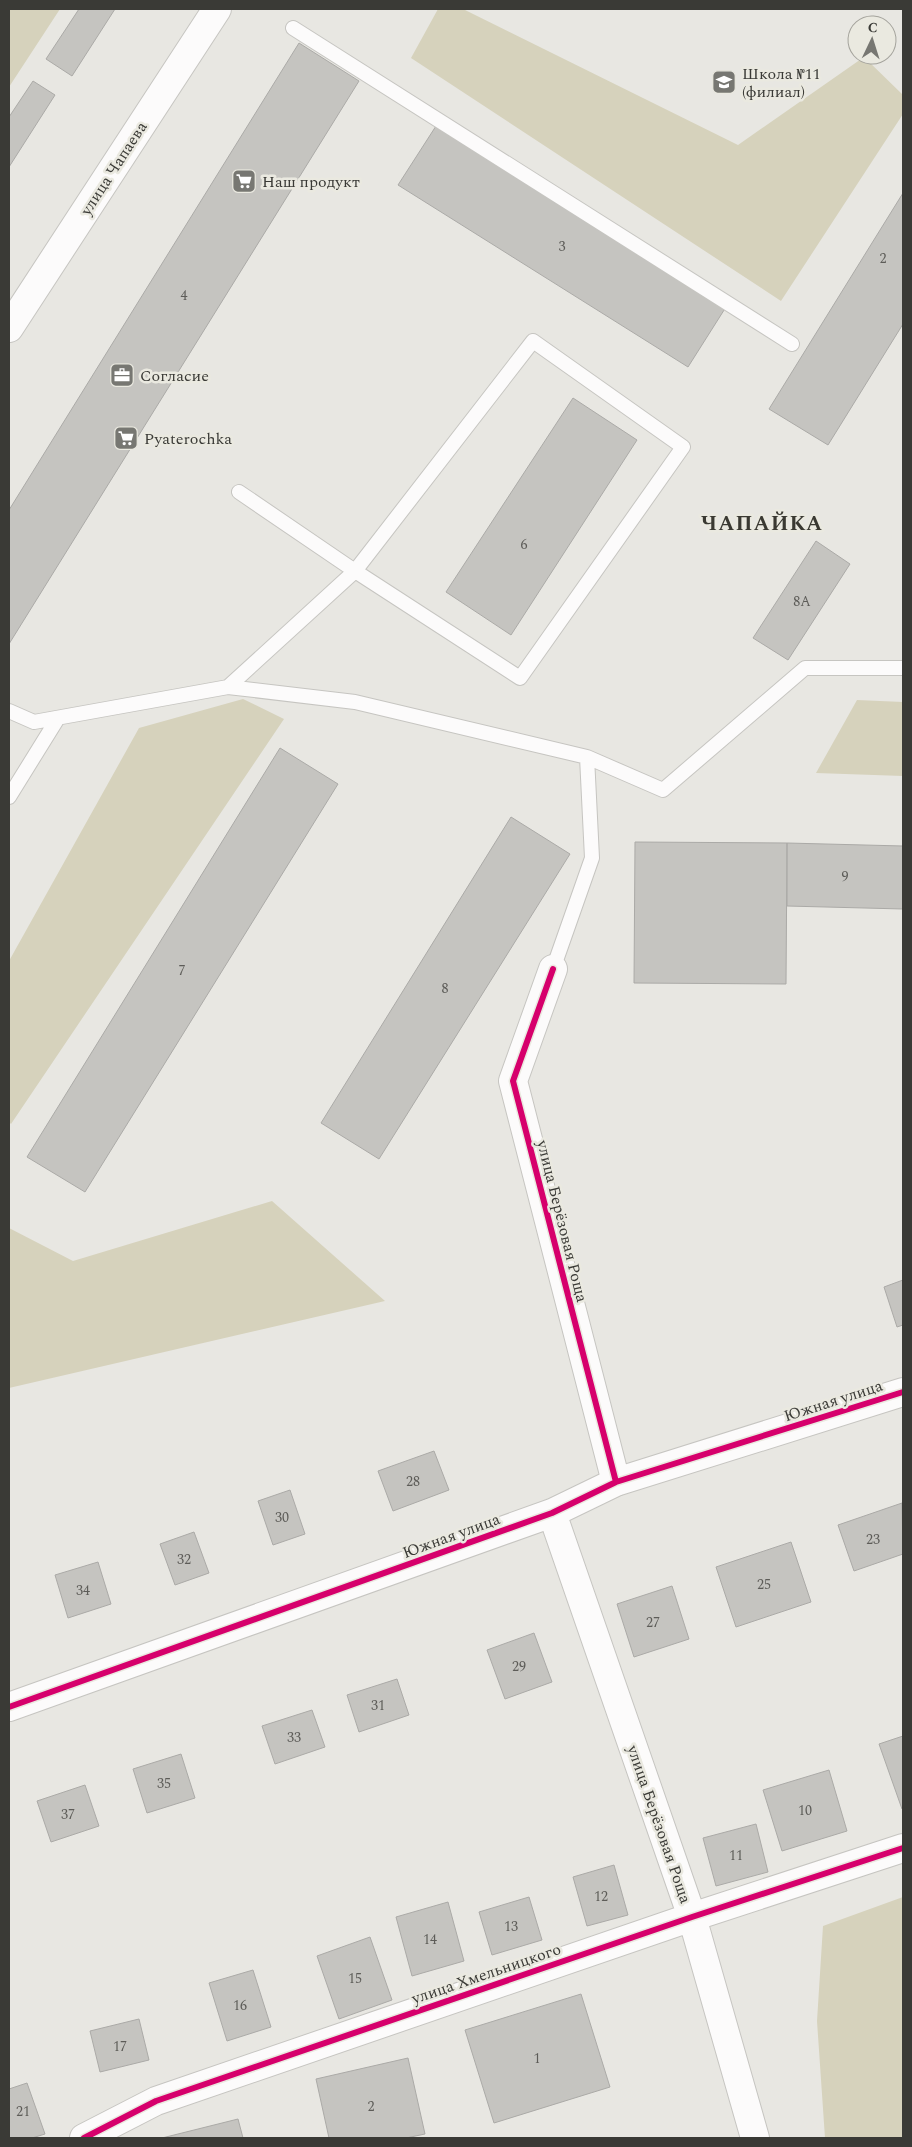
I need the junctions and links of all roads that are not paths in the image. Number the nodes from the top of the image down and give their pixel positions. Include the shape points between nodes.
1 (217, 9) edge
2 (293, 28) dead end
3 (9, 328) edge
4 (792, 344) dead end
5 (239, 492) dead end
6 (355, 571) junction
7 (903, 668) edge
8 (228, 687) junction
9 (9, 711) edge
10 (58, 718) junction
11 (587, 757) junction
12 (9, 796) edge
13 (553, 970) joint
14 (903, 1392) edge
15 (616, 1482) junction
16 (552, 1513) junction
17 (9, 1707) edge
18 (903, 1848) edge
19 (692, 1917) junction
20 (84, 2138) edge
21 (755, 2138) edge

1 - 3 street, улица Чапаева
2 - 4 lane
5 - 6 lane
6 - 6 lane via 520,678 683,447 533,341
6 - 8 lane
7 - 11 lane via 805,668 663,790
8 - 10 lane
8 - 11 lane via 355,702
9 - 10 lane via 34,722
10 - 12 lane
11 - 13 lane via 592,858
13 - 15 street, улица Берёзовая Роща via 513,1082
14 - 15 street, Южная улица
15 - 16 street, Южная улица
16 - 17 street, Южная улица
16 - 19 street, улица Берёзовая Роща
18 - 19 street, улица Хмельницкого
19 - 20 street, улица Хмельницкого via 156,2101
19 - 21 street, улица Берёзовая Роща

